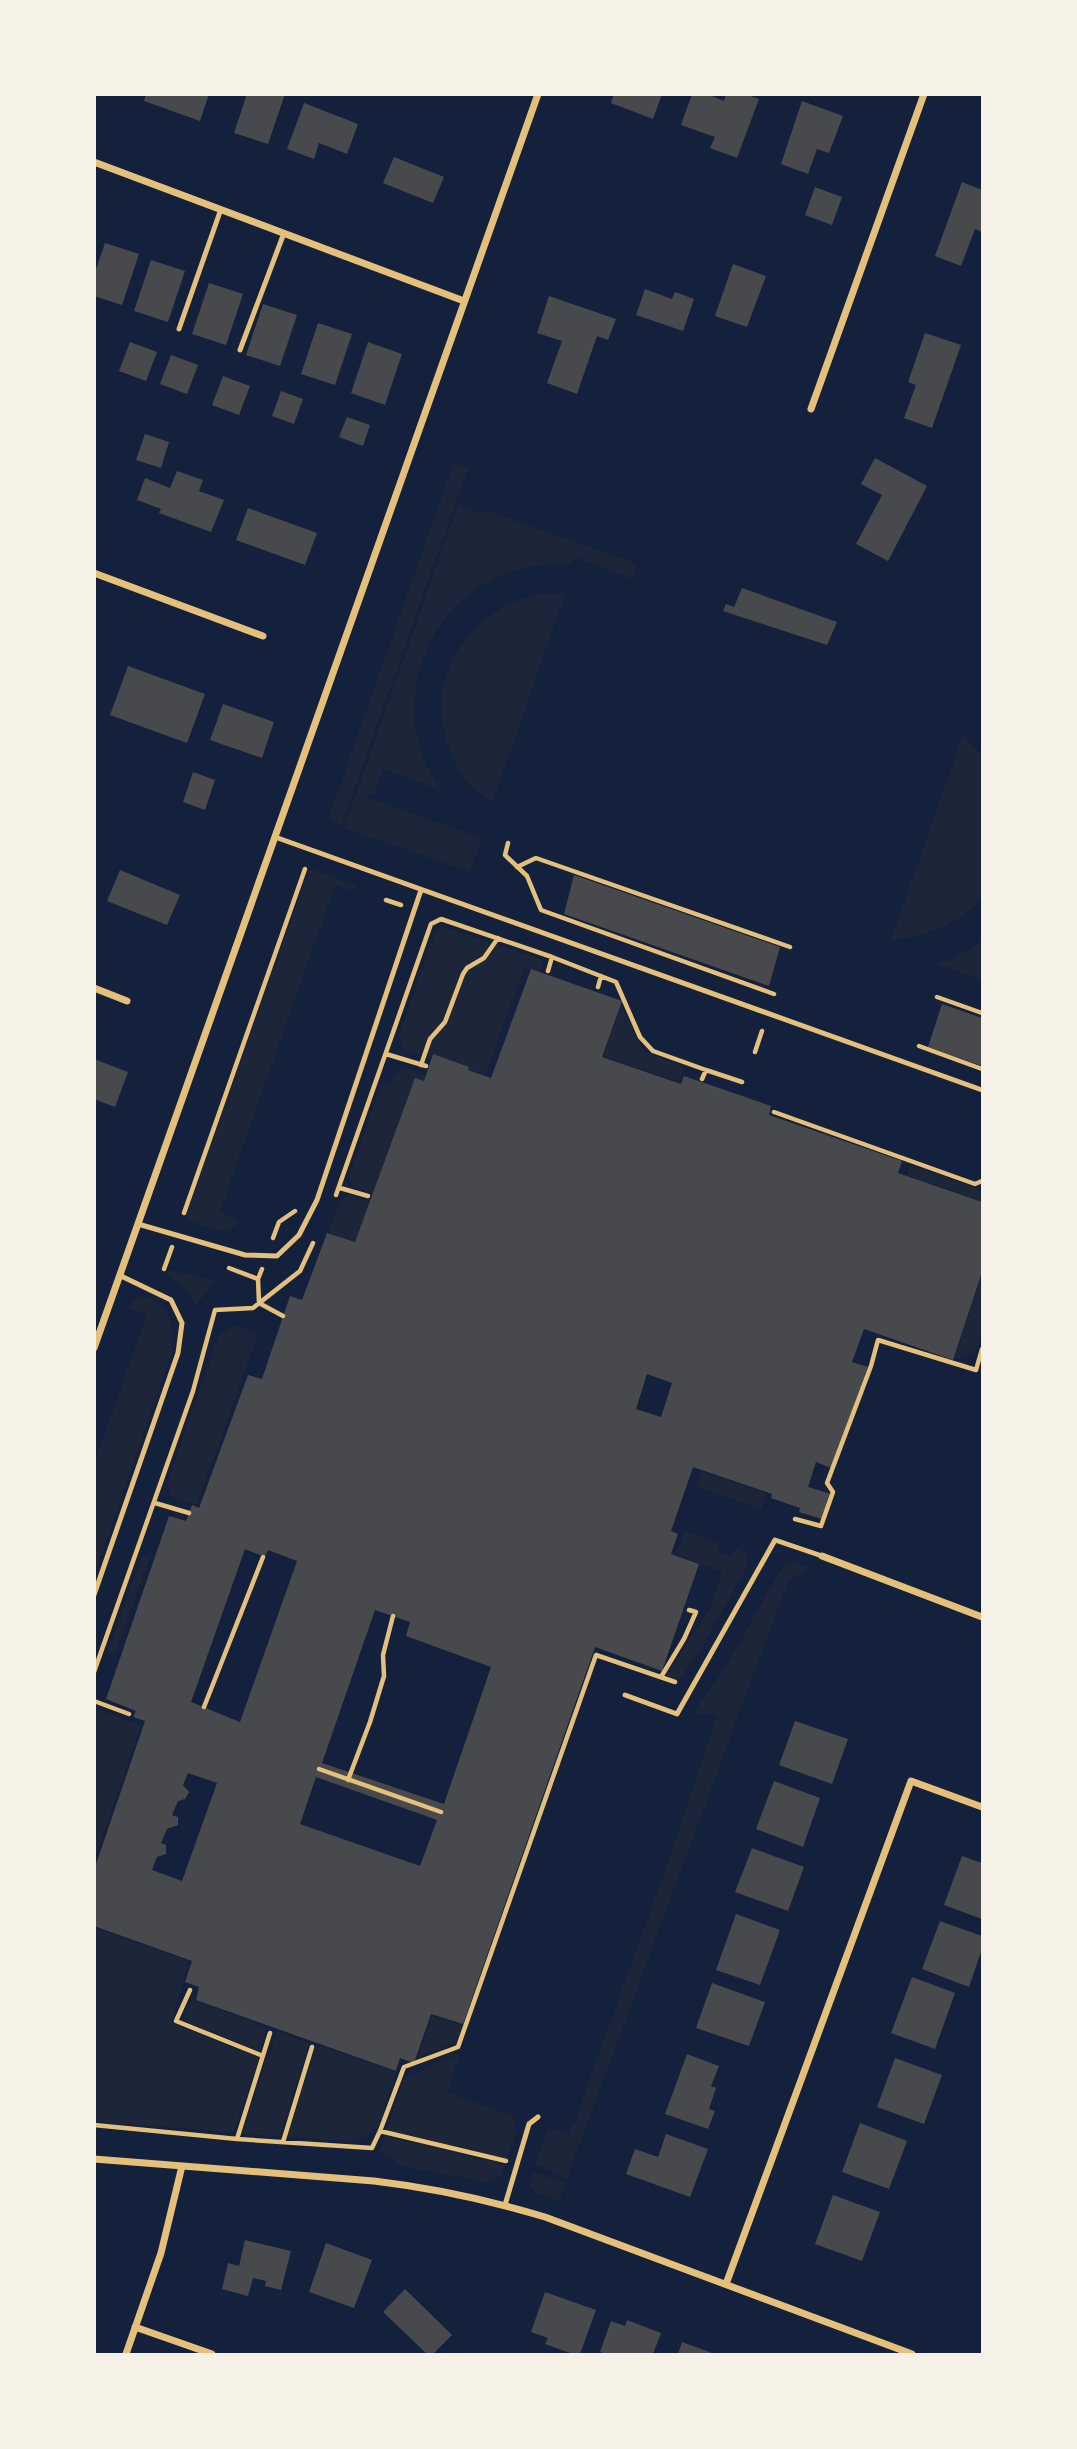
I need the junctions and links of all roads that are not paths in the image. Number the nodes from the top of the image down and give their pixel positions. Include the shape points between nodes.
1 (538, 94) edge
2 (924, 94) edge
3 (94, 162) edge
4 (221, 209) junction
5 (284, 233) junction
6 (464, 301) junction
7 (179, 329) dead end
8 (240, 350) dead end
9 (811, 409) dead end
10 (94, 573) edge
11 (262, 636) dead end
12 (275, 837) junction
13 (421, 890) junction
14 (94, 988) edge
15 (127, 1001) dead end
16 (982, 1090) edge
17 (138, 1224) junction
18 (121, 1276) junction
19 (94, 1348) edge
20 (821, 1556) joint
21 (94, 1595) edge
22 (982, 1617) edge
23 (625, 1695) dead end
24 (982, 1807) edge
25 (538, 2117) dead end
26 (94, 2159) edge
27 (182, 2166) junction
28 (505, 2205) junction
29 (726, 2284) junction
30 (135, 2327) junction
31 (125, 2354) edge
32 (212, 2354) edge
33 (912, 2354) edge

1 - 6 street
2 - 9 street
3 - 4 street
4 - 5 street
4 - 7 lane
5 - 6 street
5 - 8 lane
6 - 12 street
10 - 11 street
12 - 13 lane
12 - 17 street
13 - 16 lane
13 - 17 lane via 317,1200 299,1235 277,1255 245,1255
14 - 15 street
17 - 18 street
18 - 19 street
18 - 21 lane via 171,1300 182,1323 178,1353
20 - 22 street
20 - 23 lane via 775,1540 677,1714
24 - 29 street via 911,1781
25 - 28 lane via 529,2124
26 - 27 street
27 - 28 street via 374,2181
27 - 30 street via 161,2253
28 - 29 street
29 - 33 street
30 - 31 street
30 - 32 street

